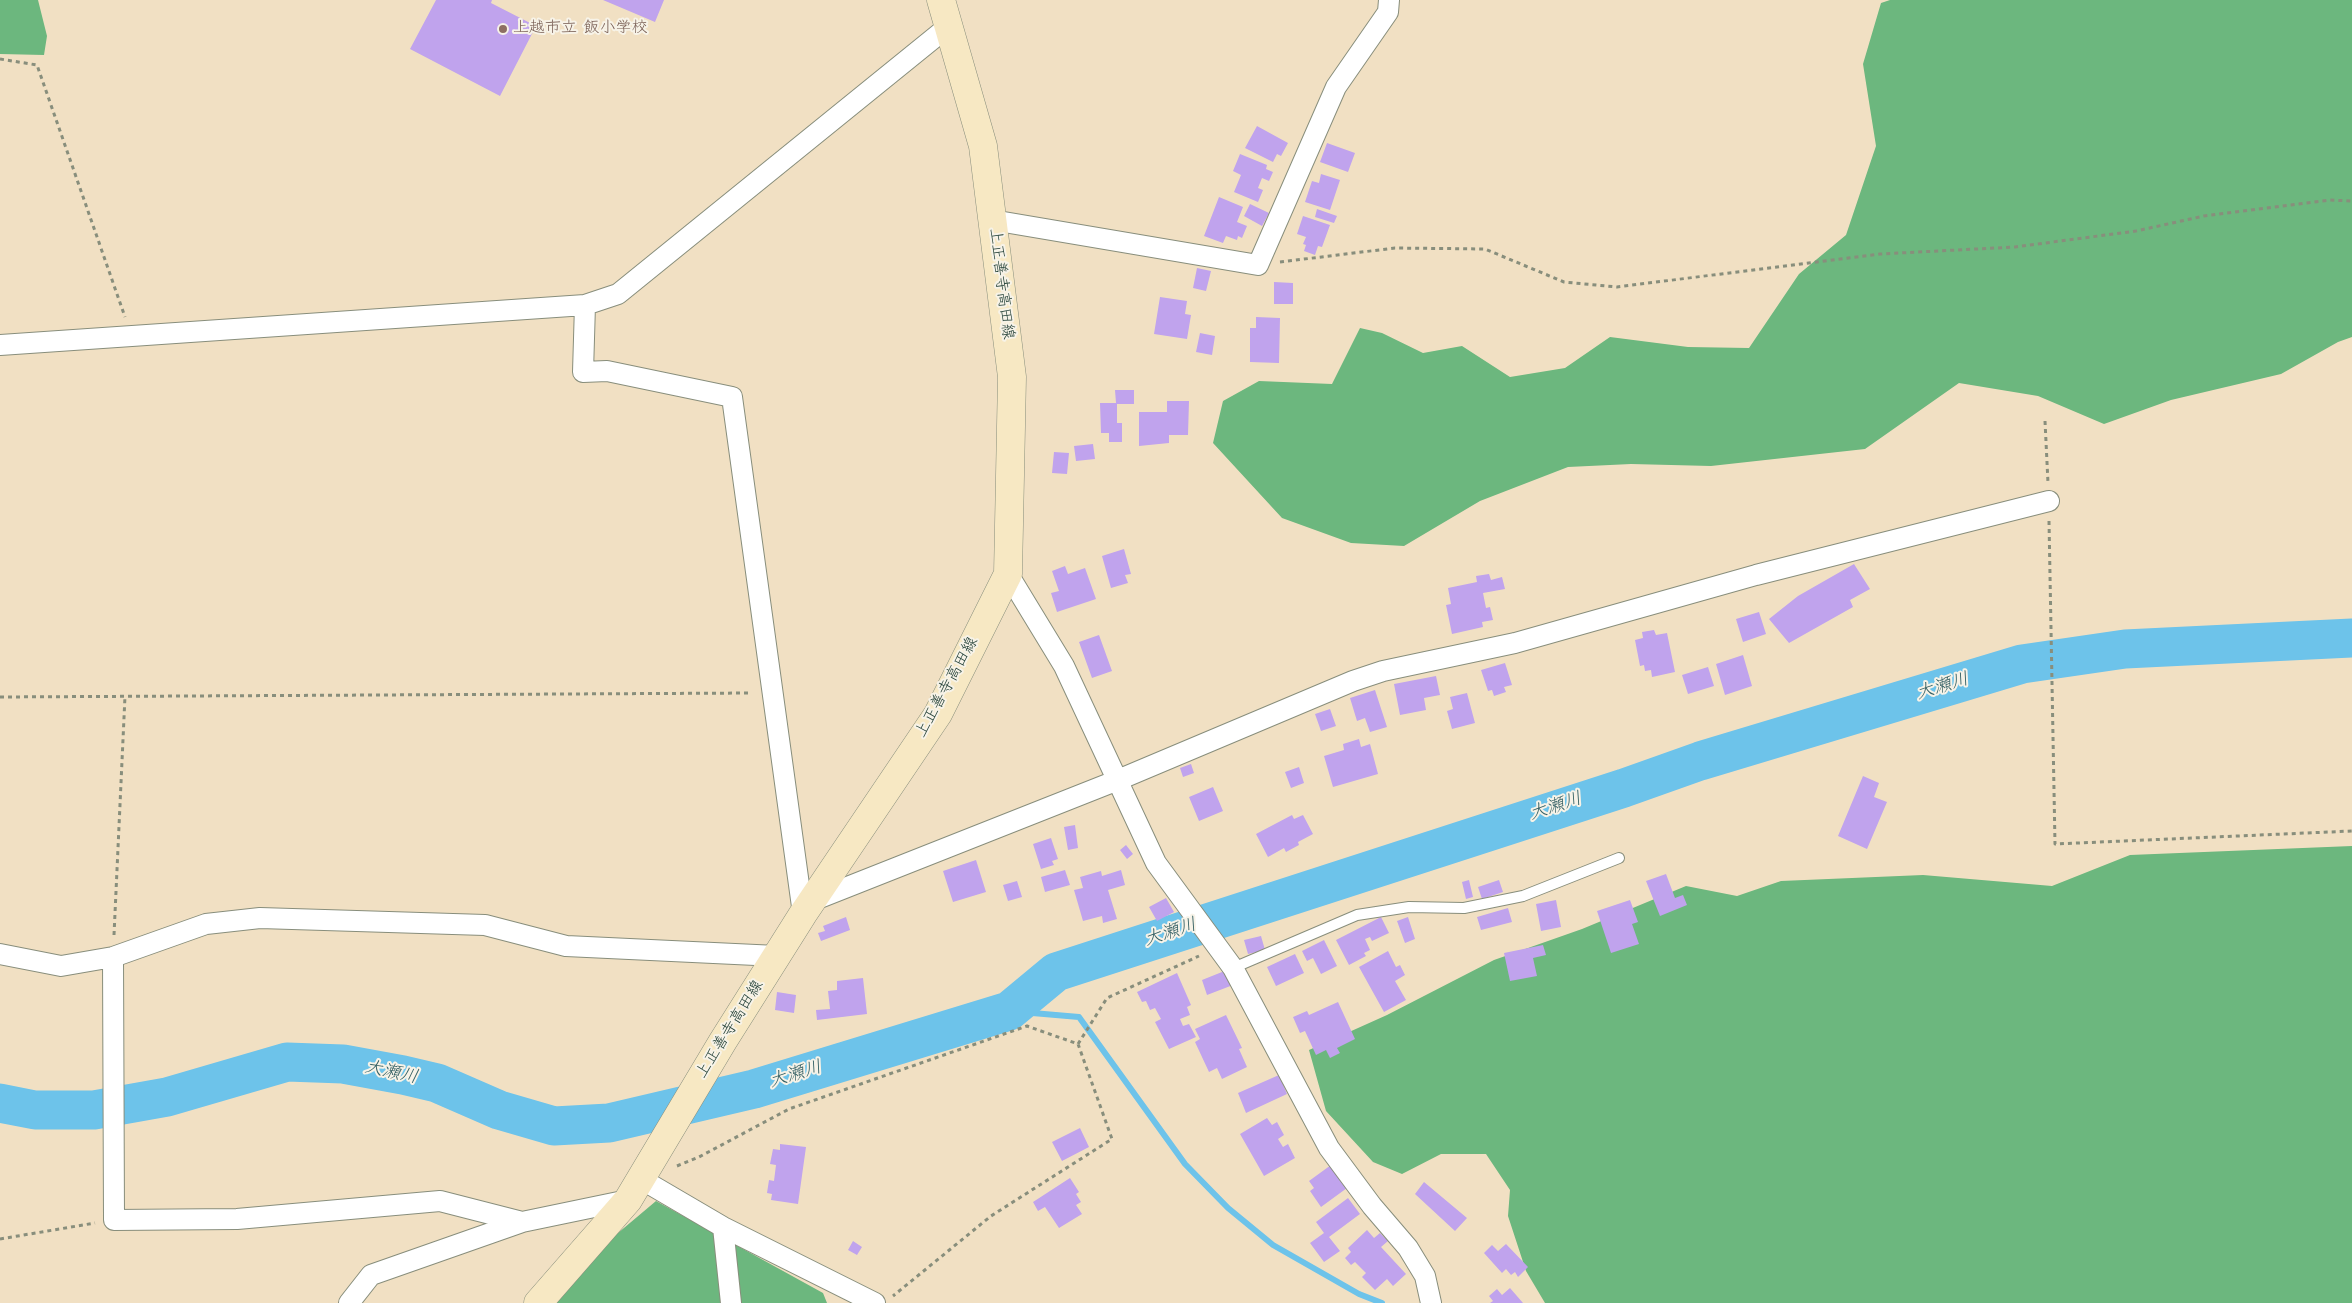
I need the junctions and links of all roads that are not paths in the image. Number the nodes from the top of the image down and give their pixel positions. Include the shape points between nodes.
1 (941, 0) edge
2 (1388, 0) edge
3 (950, 25) junction
4 (992, 220) junction
5 (585, 306) junction
6 (0, 346) edge
7 (2049, 501) road end
8 (1008, 574) junction
9 (1118, 780) junction
10 (1619, 858) dead end
11 (808, 908) junction
12 (0, 954) edge
13 (777, 956) junction
14 (113, 957) junction
15 (1233, 968) junction
16 (635, 1189) junction
17 (522, 1222) junction
18 (723, 1227) junction
19 (884, 1300) edge
20 (349, 1303) edge
21 (538, 1303) edge
22 (731, 1303) edge
23 (1432, 1303) edge

1 - 3 main road, 上正善寺高田線
2 - 4 street via 1388,12 1336,87 1258,265
3 - 4 main road, 上正善寺高田線 via 983,146
3 - 5 street via 618,294
4 - 8 main road, 上正善寺高田線 via 1012,377
5 - 6 street
5 - 11 street via 583,372 607,371 732,398 773,693
7 - 9 street via 1766,573 1515,643 1376,674
8 - 9 street via 1064,666
8 - 11 main road, 上正善寺高田線 via 938,714
9 - 11 street
9 - 15 street via 1156,863
10 - 15 lane via 1523,896 1464,908 1409,907 1357,915
11 - 13 main road, 上正善寺高田線
12 - 14 street via 61,966
13 - 14 street via 566,946 485,924 260,918 206,924
13 - 16 main road, 上正善寺高田線
14 - 17 street via 114,1220 237,1219 440,1201
15 - 23 street via 1329,1148 1408,1248 1425,1276
16 - 17 street
16 - 18 street
16 - 21 main road, 上正善寺高田線
17 - 20 street via 371,1275
18 - 19 street
18 - 22 street

